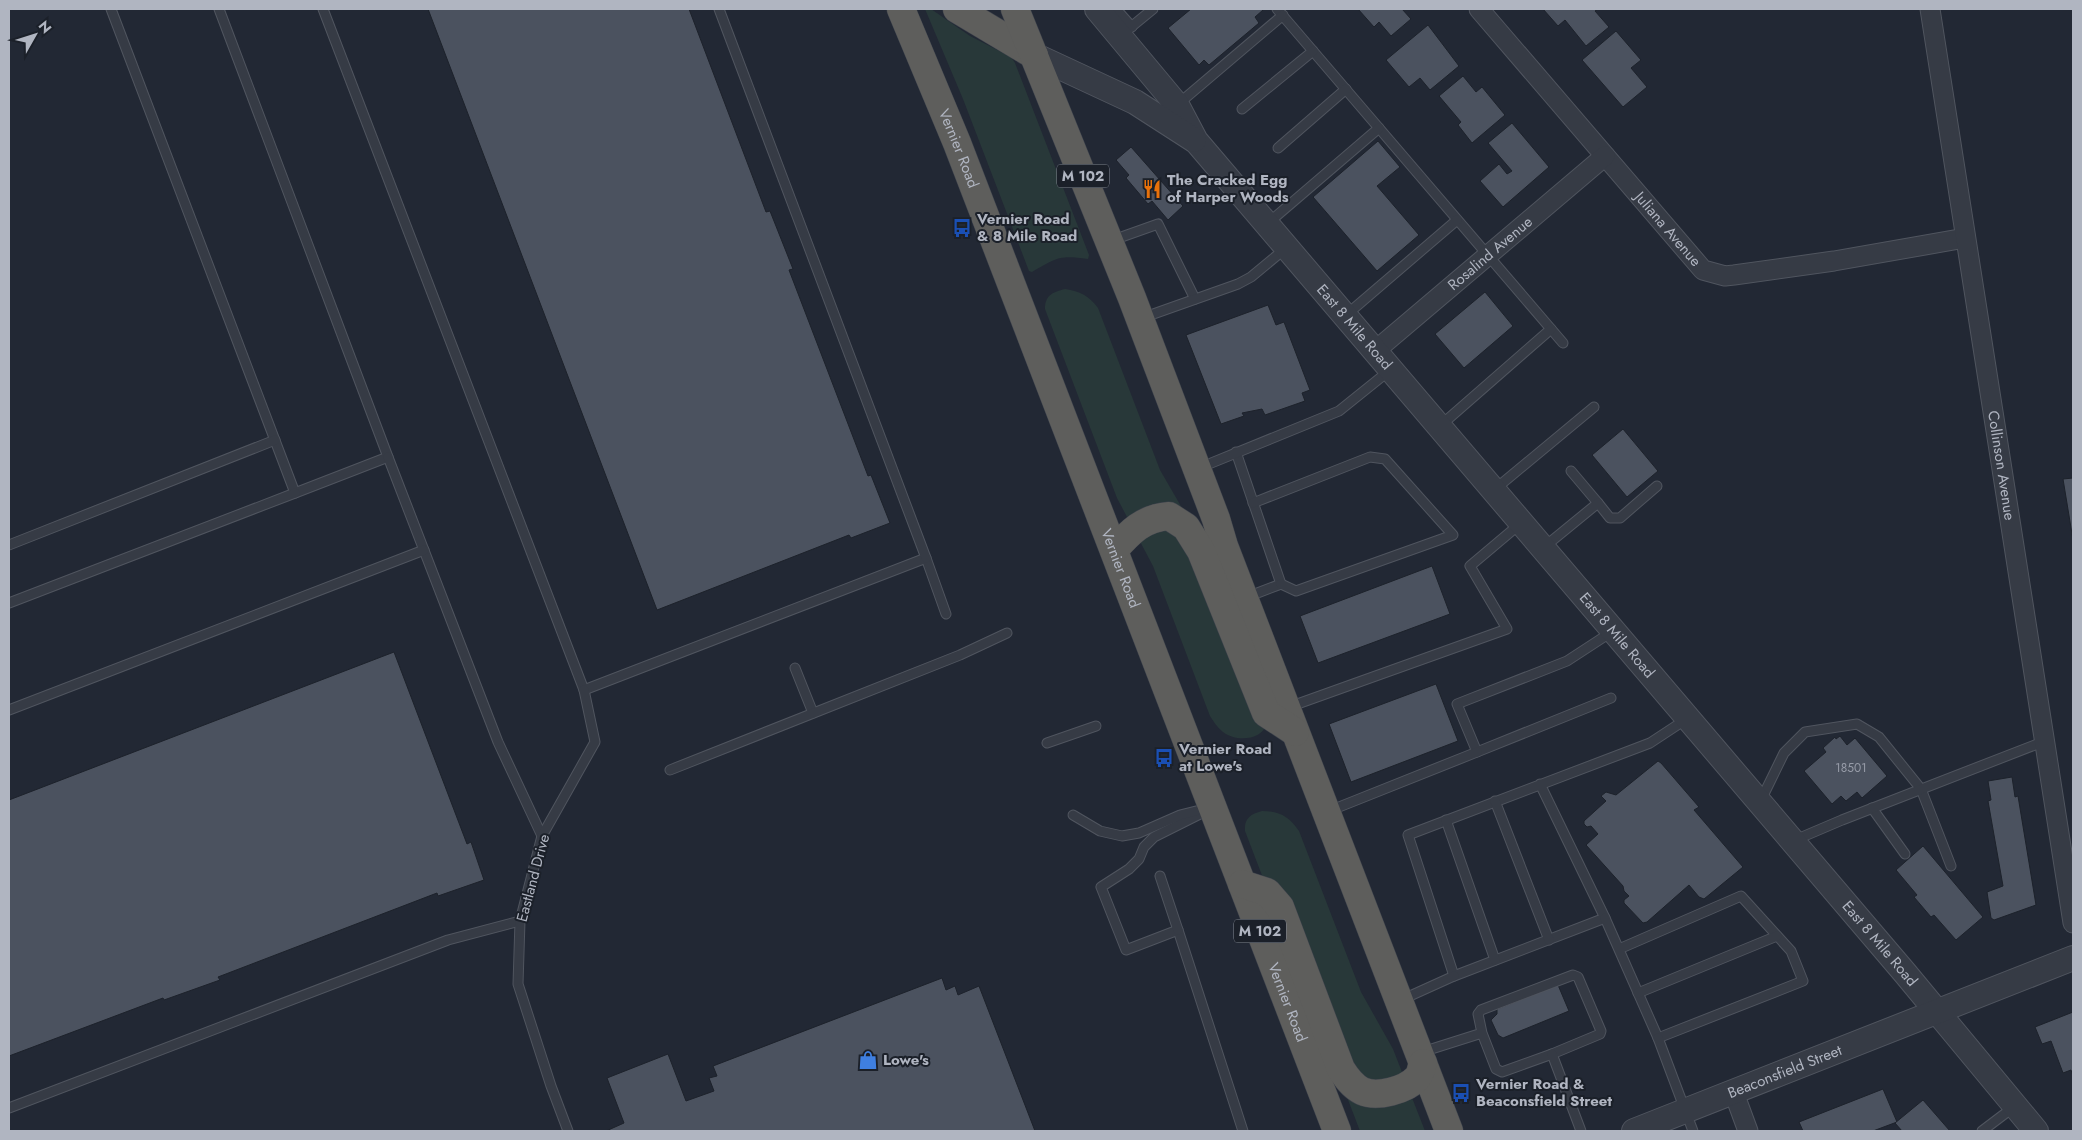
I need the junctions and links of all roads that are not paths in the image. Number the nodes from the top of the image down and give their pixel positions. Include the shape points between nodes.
1 (111, 9) edge
2 (219, 9) edge
3 (323, 9) edge
4 (719, 9) edge
5 (901, 9) edge
6 (957, 9) edge
7 (1015, 9) edge
8 (1097, 9) edge
9 (1116, 9) edge
10 (1152, 9) edge
11 (1479, 9) edge
12 (1930, 9) edge
13 (1280, 12) edge
14 (1126, 31) junction
15 (1313, 51) junction
16 (1034, 55) junction
17 (1346, 89) junction
18 (1177, 105) junction
19 (1242, 109) dead end
20 (1378, 128) junction
21 (1196, 141) junction
22 (1278, 148) dead end
23 (1605, 156) junction
24 (1457, 220) junction
25 (1266, 224) junction
26 (1965, 238) junction
27 (1108, 242) junction
28 (1286, 248) junction
29 (1488, 257) junction
30 (1195, 299) junction
31 (1345, 316) junction
32 (1139, 319) junction
33 (1551, 329) junction
34 (1563, 343) dead end
35 (1375, 351) junction
36 (1390, 370) junction
37 (1594, 407) dead end
38 (1439, 427) junction
39 (274, 440) junction
40 (1236, 452) junction
41 (388, 457) junction
42 (1197, 469) junction
43 (1570, 471) dead end
44 (1657, 486) dead end
45 (1494, 491) junction
46 (295, 493) junction
47 (1253, 503) junction
48 (1598, 503) junction
49 (1521, 523) junction
50 (9, 545) edge
51 (1543, 548) junction
52 (424, 550) junction
53 (1114, 550) junction
54 (926, 558) junction
55 (1281, 584) junction
56 (1244, 598) junction
57 (9, 603) edge
58 (946, 614) dead end
59 (1613, 631) junction
60 (1007, 634) dead end
61 (795, 668) dead end
62 (584, 690) junction
63 (1612, 698) dead end
64 (9, 710) edge
65 (813, 713) junction
66 (1688, 718) junction
67 (1290, 720) junction
68 (1096, 726) dead end
69 (2045, 741) junction
70 (1047, 743) dead end
71 (1477, 752) junction
72 (670, 770) dead end
73 (1540, 784) junction
74 (1921, 789) junction
75 (1495, 801) junction
76 (1760, 802) junction
77 (1212, 808) junction
78 (1872, 808) junction
79 (1326, 812) junction
80 (1073, 816) dead end
81 (1446, 820) junction
82 (542, 836) junction
83 (1793, 841) junction
84 (1905, 854) dead end
85 (1951, 866) dead end
86 (1160, 876) dead end
87 (1242, 884) junction
88 (1605, 918) junction
89 (520, 921) junction
90 (2073, 923) edge
91 (1178, 930) junction
92 (1777, 936) junction
93 (1549, 940) junction
94 (1619, 949) junction
95 (2073, 958) edge
96 (1495, 960) junction
97 (1454, 976) junction
98 (1638, 993) junction
99 (1399, 1001) junction
100 (1938, 1011) junction
101 (1482, 1032) junction
102 (1658, 1038) junction
103 (1552, 1054) junction
104 (1421, 1058) junction
105 (1734, 1093) junction
106 (2015, 1105) junction
107 (9, 1108) edge
108 (1690, 1121) edge
109 (568, 1131) edge
110 (1243, 1131) edge
111 (1337, 1131) edge
112 (1449, 1131) edge
113 (1581, 1131) edge
114 (1634, 1131) edge
115 (1748, 1131) edge
116 (1982, 1131) edge
117 (2036, 1131) edge

1 - 39 lane
2 - 41 lane
3 - 62 lane, Eastland Drive
4 - 54 lane
5 - 53 highway, Vernier Road / M 102 via 939,96
6 - 16 highway
7 - 16 highway, M 102
8 - 14 street, East 8 Mile Road
9 - 14 lane
10 - 14 lane
11 - 23 street, Juliana Avenue
12 - 26 street, Collinson Avenue
13 - 15 lane
13 - 18 lane
14 - 18 street, East 8 Mile Road
15 - 17 lane
15 - 19 lane
16 - 21 street, East 8 Mile Road via 1135,102
16 - 27 highway, M 102
17 - 20 lane
17 - 22 lane
18 - 21 street, East 8 Mile Road
20 - 24 lane
20 - 25 lane
21 - 25 street, East 8 Mile Road
23 - 26 street, Juliana Avenue via 1703,270 1725,276
23 - 29 street, Rosalind Avenue
24 - 29 lane
24 - 31 lane
25 - 28 street, East 8 Mile Road
26 - 69 street, Collinson Avenue
27 - 30 lane via 1158,224
27 - 32 highway, M 102
28 - 30 lane via 1238,284
28 - 31 street, East 8 Mile Road
29 - 33 lane
29 - 35 street, Rosalind Avenue
30 - 32 lane
31 - 35 street, East 8 Mile Road
32 - 42 highway, M 102
33 - 34 lane
33 - 38 lane
35 - 36 street, East 8 Mile Road
36 - 38 street, East 8 Mile Road
36 - 40 lane via 1339,411
37 - 45 lane
38 - 45 street, East 8 Mile Road
39 - 46 lane
39 - 50 lane
40 - 42 lane
40 - 47 lane
41 - 46 lane
41 - 52 lane
42 - 56 highway, M 102
43 - 48 lane
44 - 48 lane via 1620,518 1610,518
45 - 49 street, East 8 Mile Road
46 - 57 lane
47 - 55 lane
47 - 55 lane via 1370,457 1385,459 1453,535 1296,591
48 - 51 lane
49 - 51 street, East 8 Mile Road
49 - 67 lane via 1470,566 1507,629
51 - 59 street, East 8 Mile Road
52 - 64 lane
52 - 82 lane via 498,742
53 - 67 highway via 1133,528 1149,519 1169,516 1186,527 1202,551 1266,713
53 - 77 highway, Vernier Road / M 102
54 - 58 lane
54 - 62 lane
55 - 56 lane
56 - 67 highway, M 102
59 - 66 street, East 8 Mile Road
59 - 71 lane via 1567,661 1457,704
60 - 65 lane
61 - 65 lane
62 - 82 lane, Eastland Drive via 595,742
63 - 71 lane
65 - 72 lane
66 - 73 lane via 1650,743
66 - 76 street, East 8 Mile Road
67 - 79 highway, M 102
68 - 70 lane
69 - 74 lane
69 - 90 street, Collinson Avenue
71 - 79 lane
73 - 75 lane
73 - 88 lane
74 - 76 lane via 1879,737 1857,724 1805,732 1784,753
74 - 78 lane
74 - 85 lane
75 - 81 lane
75 - 93 lane
76 - 83 street, East 8 Mile Road
77 - 80 lane via 1180,814 1139,833 1122,836 1100,830
77 - 87 highway, Vernier Road / M 102
77 - 91 lane via 1154,838 1144,847 1139,859 1101,887 1126,950
78 - 83 lane
78 - 84 lane
79 - 99 highway, M 102
81 - 96 lane
81 - 97 lane via 1408,835
82 - 89 lane, Eastland Drive
83 - 100 street, East 8 Mile Road
86 - 91 lane
87 - 104 highway via 1267,892 1280,907 1348,1080 1371,1094 1387,1092 1410,1084 1419,1076
87 - 111 highway, Vernier Road / M 102
88 - 93 lane
88 - 94 lane
89 - 107 lane via 448,940
89 - 109 lane, Eastland Drive via 518,984
91 - 110 lane
92 - 94 lane via 1741,896
92 - 98 lane
92 - 102 lane via 1791,951 1803,982
93 - 96 lane
94 - 98 lane
95 - 100 street, Beaconsfield Street
96 - 97 lane
97 - 99 lane
98 - 102 lane
99 - 104 highway, M 102
100 - 105 street, Beaconsfield Street
100 - 106 street, East 8 Mile Road
101 - 103 lane via 1499,1072
101 - 103 lane via 1478,1014 1481,1010 1575,975 1601,1031
101 - 104 lane
102 - 108 lane
103 - 113 lane
104 - 112 highway, M 102
105 - 108 street, Beaconsfield Street
105 - 115 street
106 - 116 lane
106 - 117 street, East 8 Mile Road
108 - 114 street, Beaconsfield Street

